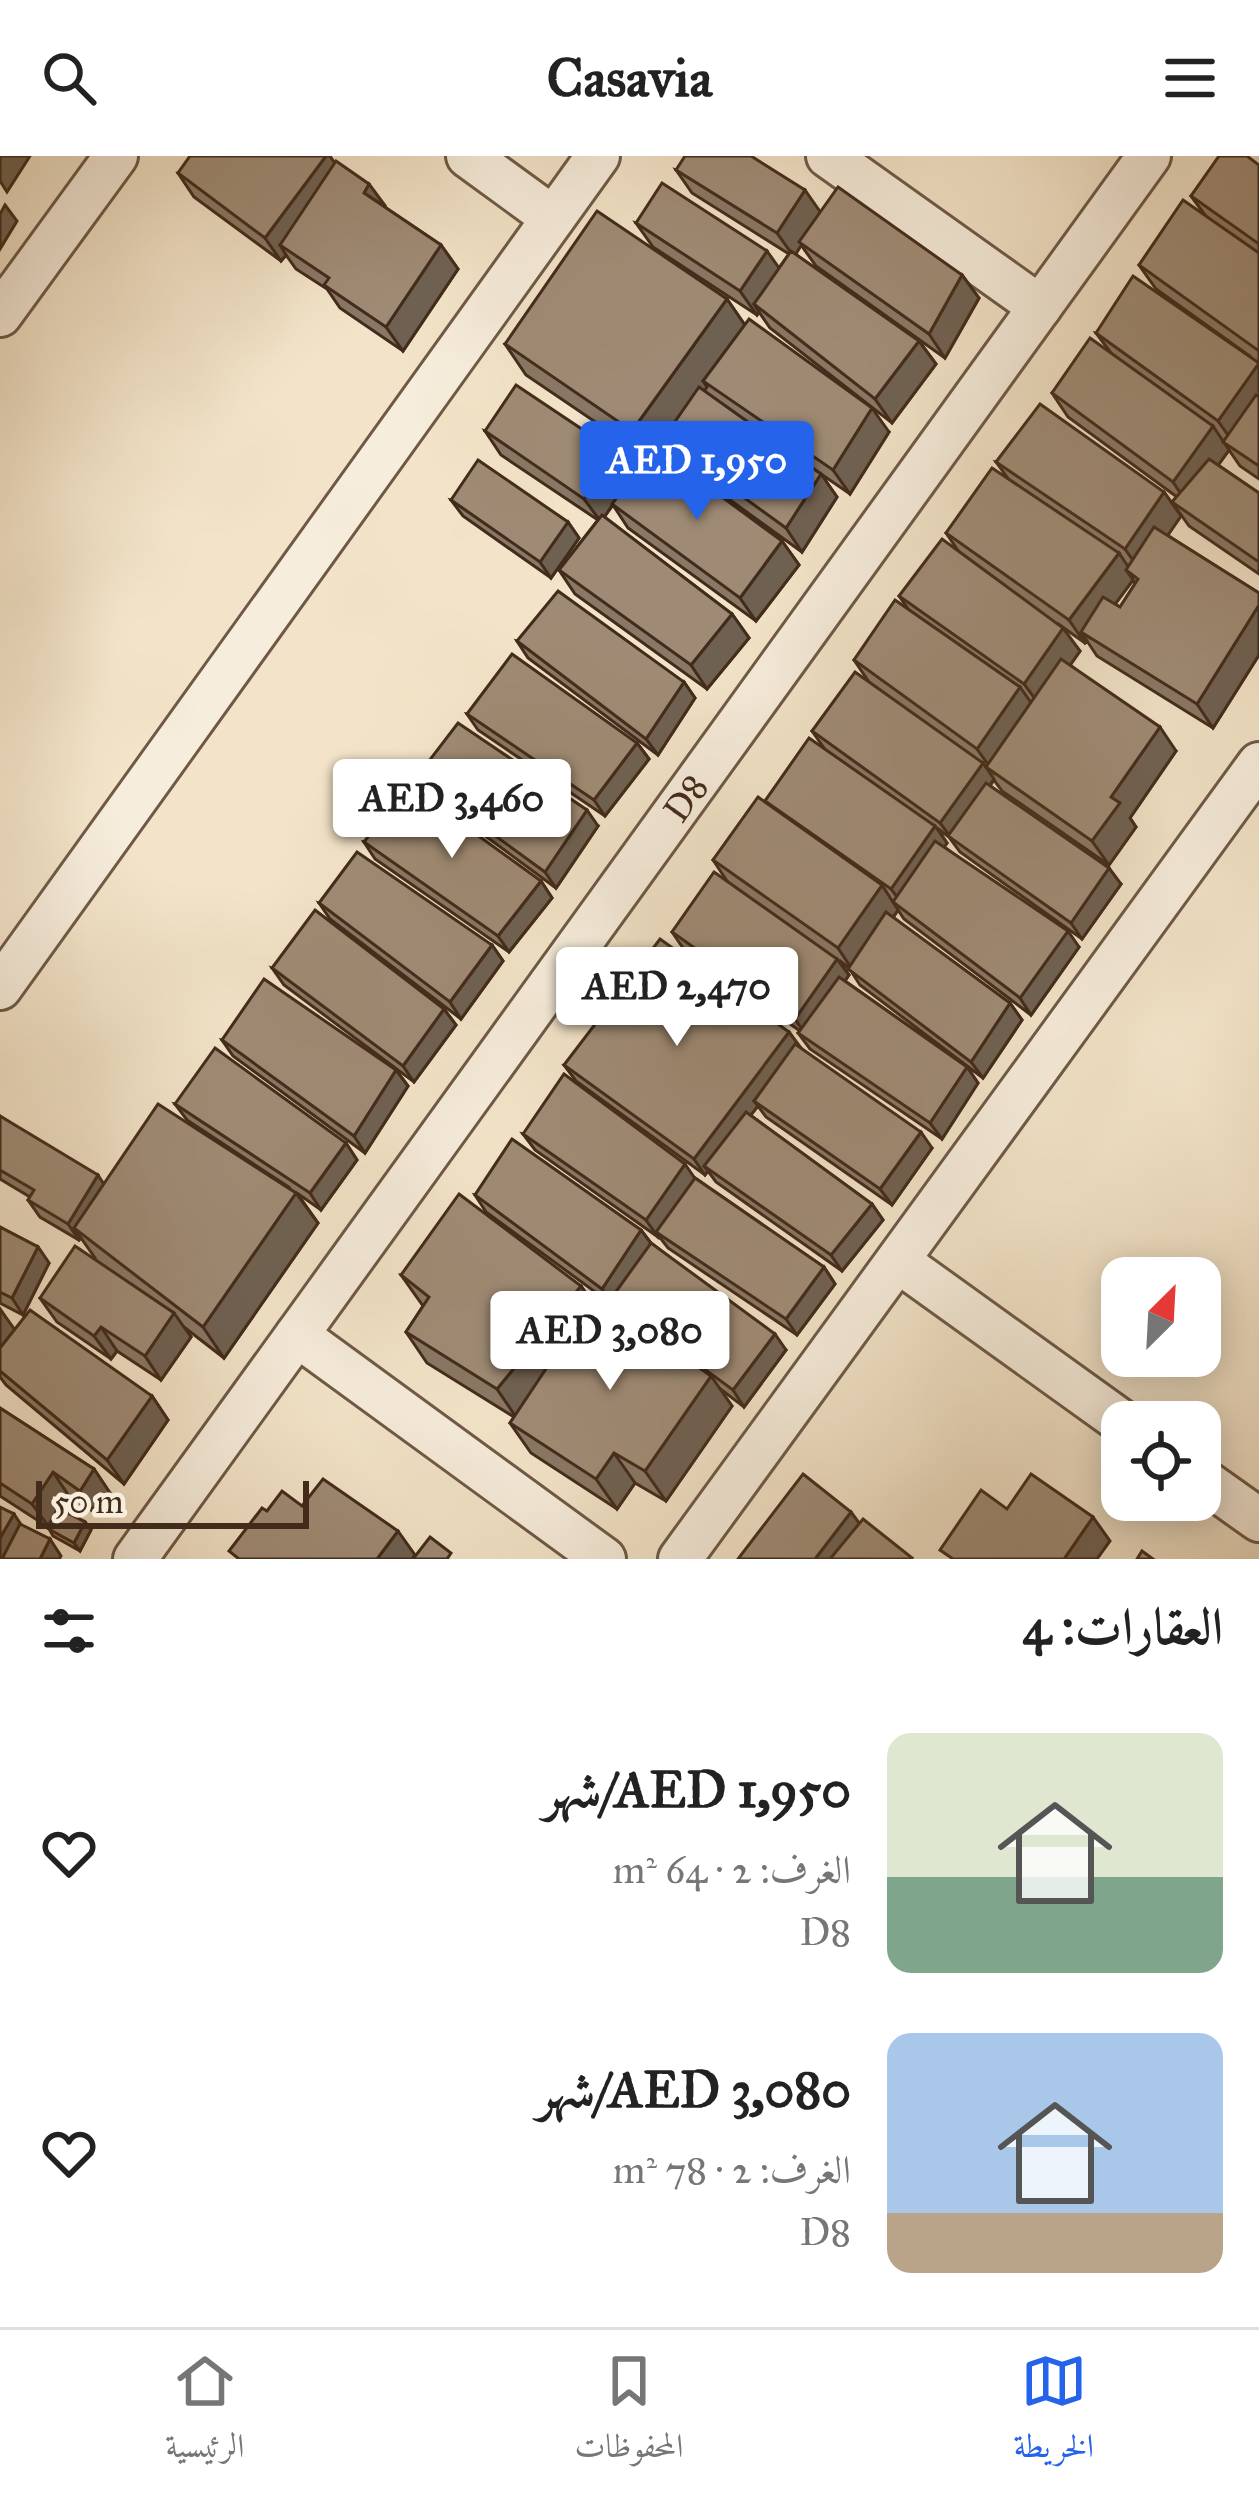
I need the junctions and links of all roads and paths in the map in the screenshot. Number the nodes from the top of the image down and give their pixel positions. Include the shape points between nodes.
1 (116, 156) edge
2 (468, 156) edge
3 (598, 156) edge
4 (828, 156) edge
5 (1149, 156) edge
6 (553, 218) junction
7 (1040, 307) junction
8 (0, 315) edge
9 (1259, 764) edge
10 (0, 988) edge
11 (898, 1261) junction
12 (297, 1335) junction
13 (1101, 1407) edge
14 (1221, 1493) edge
15 (1259, 1520) edge
16 (135, 1559) edge
17 (604, 1559) edge
18 (680, 1559) edge

1 - 8 street
2 - 6 street
3 - 6 street
4 - 7 street
5 - 7 street, D8
6 - 10 street
7 - 12 street, D8
9 - 11 street
11 - 13 street
11 - 18 street
12 - 16 street, D8
12 - 17 street
14 - 15 street

